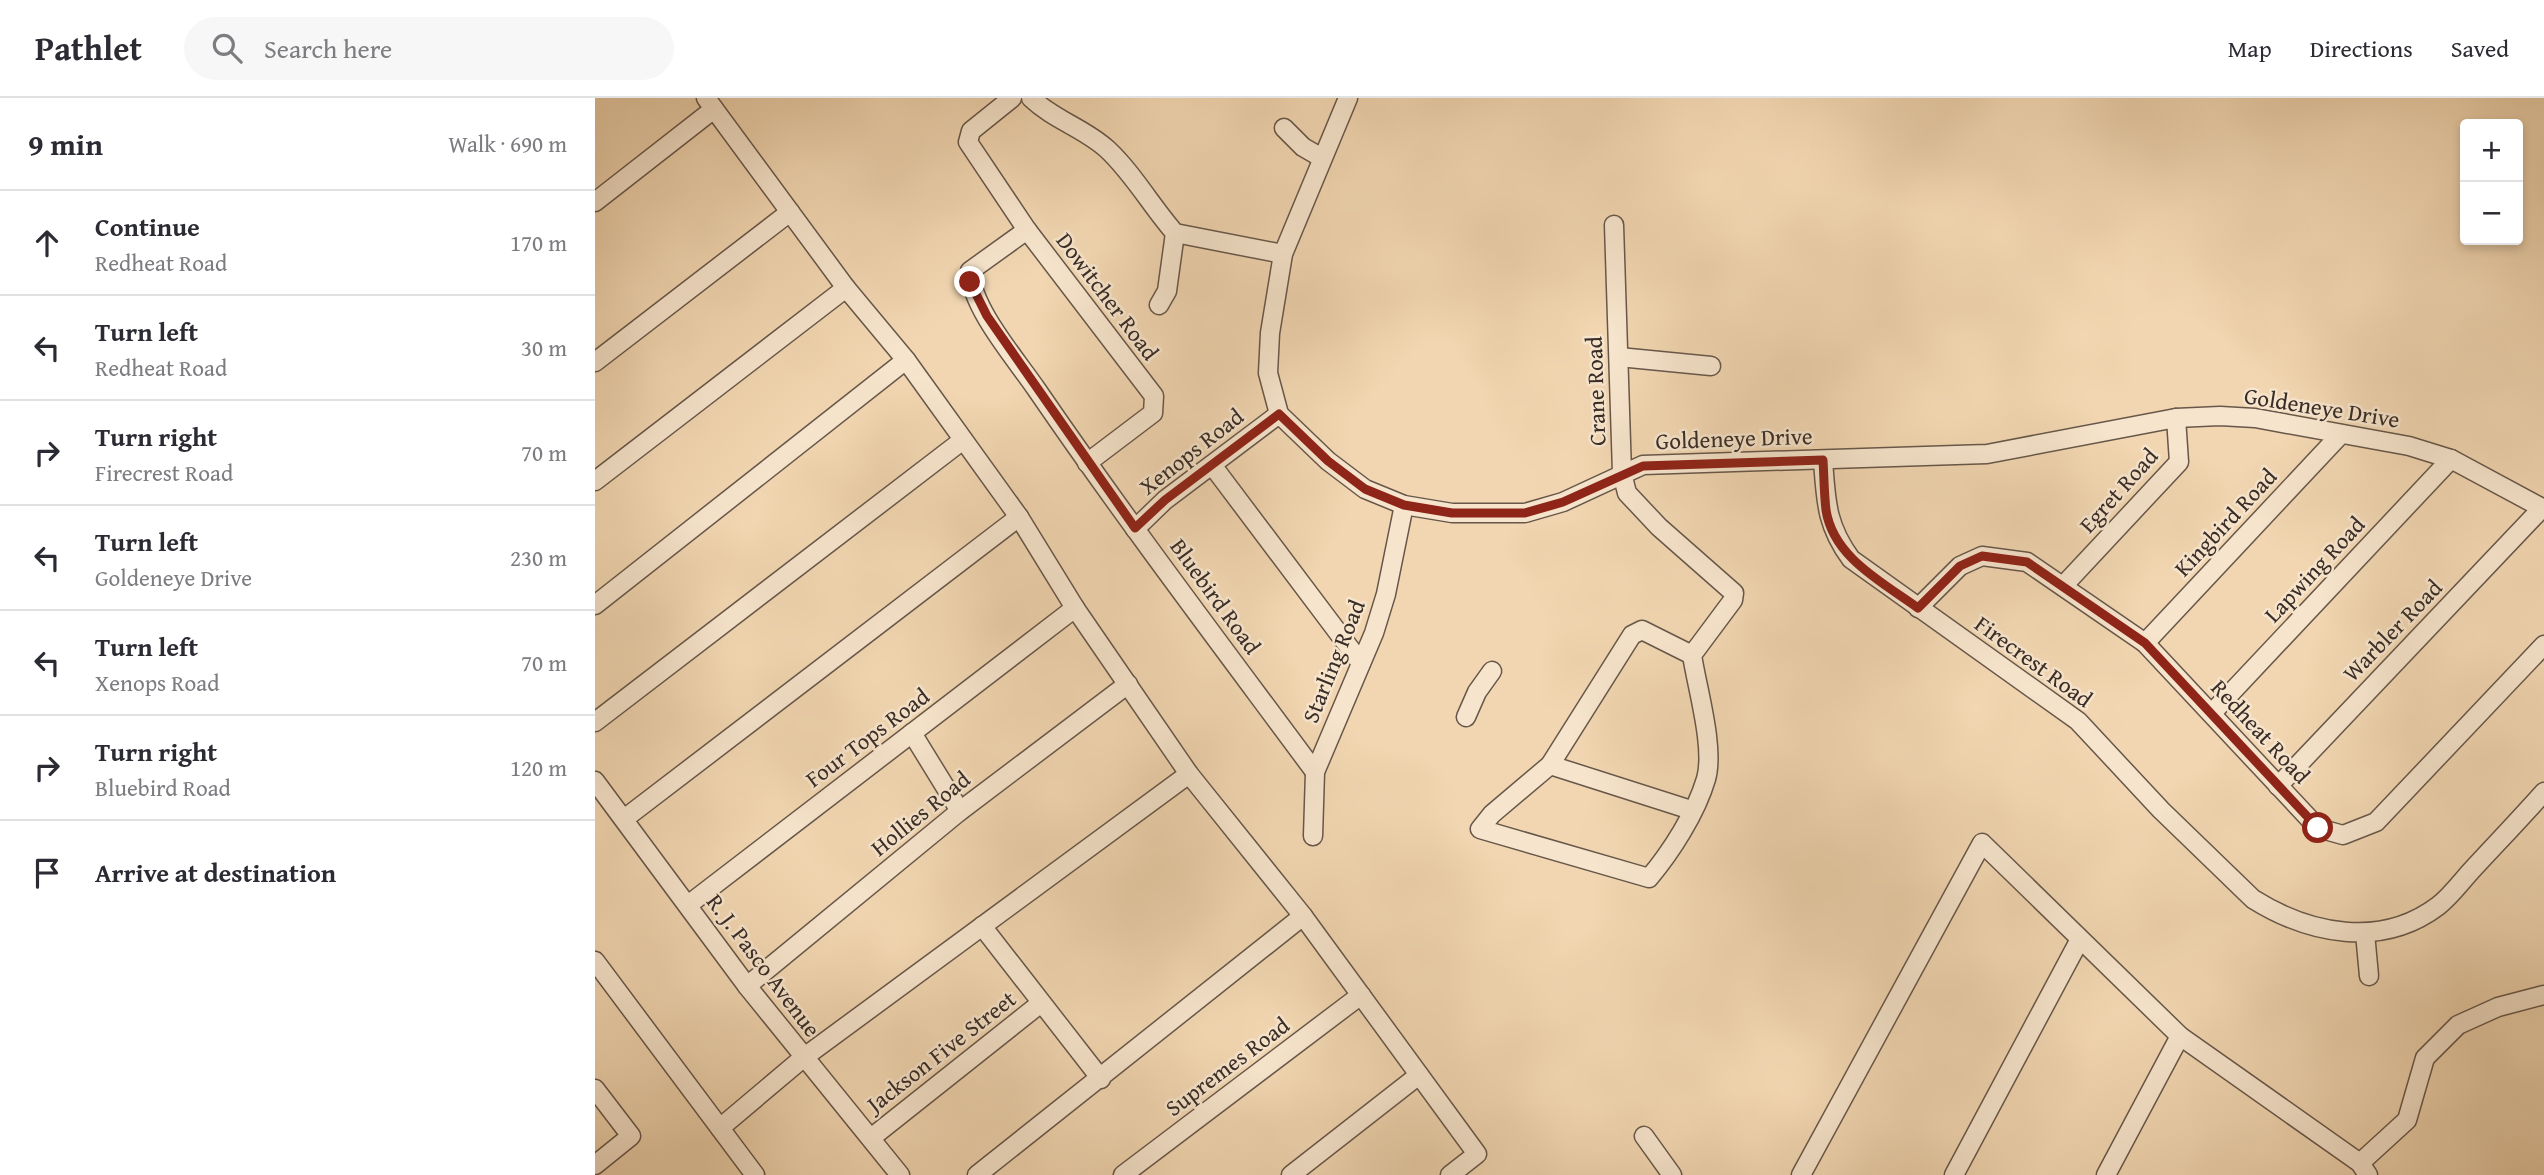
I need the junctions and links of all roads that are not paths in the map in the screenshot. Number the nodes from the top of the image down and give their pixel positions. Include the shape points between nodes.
1 (1012, 98) edge
2 (1031, 98) edge
3 (1347, 98) edge
4 (710, 104) edge
5 (1284, 128) dead end
6 (1322, 158) junction
7 (595, 202) edge
8 (790, 212) junction
9 (1614, 225) dead end
10 (1027, 230) junction
11 (1175, 233) junction
12 (1283, 254) junction
13 (846, 288) junction
14 (1159, 305) dead end
15 (1619, 357) junction
16 (906, 360) junction
17 (595, 362) edge
18 (1711, 366) dead end
19 (1279, 414) junction
20 (2175, 418) junction
21 (2341, 434) junction
22 (963, 440) junction
23 (2451, 459) junction
24 (1823, 460) junction
25 (1087, 463) junction
26 (1212, 465) junction
27 (1622, 473) junction
28 (595, 481) edge
29 (1404, 505) junction
30 (2543, 509) edge
31 (1019, 517) junction
32 (1135, 528) junction
33 (2064, 585) junction
34 (595, 604) edge
35 (1075, 608) junction
36 (1918, 608) junction
37 (2145, 643) junction
38 (2544, 645) edge
39 (1692, 655) junction
40 (1361, 663) junction
41 (1492, 671) dead end
42 (1128, 684) junction
43 (2212, 713) junction
44 (1466, 717) dead end
45 (595, 723) edge
46 (912, 733) junction
47 (1550, 765) junction
48 (1315, 772) junction
49 (1189, 774) junction
50 (595, 781) edge
51 (2278, 786) junction
52 (2544, 792) edge
53 (1691, 810) junction
54 (960, 811) junction
55 (624, 819) junction
56 (1313, 836) dead end
57 (688, 905) junction
58 (1303, 916) junction
59 (982, 926) junction
60 (2365, 933) junction
61 (2079, 941) junction
62 (595, 961) edge
63 (2369, 976) dead end
64 (747, 986) junction
65 (1361, 995) junction
66 (2544, 995) edge
67 (1041, 1003) junction
68 (2180, 1036) junction
69 (803, 1058) junction
70 (1419, 1075) junction
71 (1101, 1079) junction
72 (595, 1089) edge
73 (720, 1128) junction
74 (1644, 1136) dead end
75 (871, 1138) junction
76 (595, 1165) edge
77 (2364, 1169) edge
78 (755, 1175) edge
79 (899, 1175) edge
80 (977, 1175) edge
81 (1123, 1175) edge
82 (1291, 1175) edge
83 (1450, 1175) edge
84 (1672, 1175) edge
85 (1801, 1175) edge
86 (1954, 1175) edge
87 (2106, 1175) edge

1 - 10 street, Dowitcher Road via 971,131 968,142
2 - 11 street via 1108,151
3 - 6 street
4 - 7 street
4 - 8 street
5 - 6 street
6 - 12 street
8 - 13 street
8 - 17 street
9 - 15 street, Crane Road
10 - 25 street, Bluebird Road via 970,271 970,282 987,316
10 - 25 street, Dowitcher Road via 1154,396 1153,413
11 - 12 street
11 - 14 street via 1167,291
12 - 19 street via 1268,373
13 - 16 street
13 - 28 street
15 - 18 street
15 - 27 street, Crane Road
16 - 22 street
16 - 34 street
19 - 26 street, Xenops Road
19 - 29 street, Goldeneye Drive via 1365,489
20 - 21 street, Goldeneye Drive via 2255,418
20 - 24 street, Goldeneye Drive via 1987,454
20 - 33 street, Egret Road via 2179,462
21 - 23 street, Goldeneye Drive
21 - 37 street, Kingbird Road
22 - 31 street
22 - 45 street
23 - 30 street, Goldeneye Drive
23 - 43 street, Lapwing Road
24 - 27 street, Goldeneye Drive via 1643,466
24 - 36 street, Firecrest Road via 1826,512 1837,539 1851,559
25 - 32 street, Bluebird Road
26 - 32 street, Xenops Road
26 - 40 street
27 - 29 street, Goldeneye Drive via 1563,502 1525,513 1452,513
27 - 39 street, Crane Road via 1627,493 1734,593
29 - 40 street, Starling Road via 1387,594
30 - 51 street, Warbler Road
31 - 35 street
31 - 55 street
32 - 48 street, Bluebird Road
33 - 36 street, Redheat Road via 2027,562 1982,556 1960,566
33 - 37 street, Redheat Road
35 - 42 street
35 - 46 street, Four Tops Road
36 - 60 street, Firecrest Road via 2078,721 2253,899 2316,929
37 - 43 street, Redheat Road
38 - 51 street, Redheat Road via 2376,822 2343,835 2318,828
39 - 47 street via 1654,634 1642,630 1632,635
39 - 53 street via 1707,746 1706,778
40 - 48 street, Starling Road
41 - 44 street via 1476,692
42 - 49 street
42 - 54 street, Hollies Road
43 - 51 street, Redheat Road
46 - 54 street
46 - 57 street, Four Tops Road
47 - 53 street
47 - 53 street via 1480,829 1649,878
48 - 56 street, Starling Road
49 - 58 street
49 - 59 street
50 - 55 street, R. J. Pasco Avenue
52 - 60 street, Firecrest Road via 2438,906 2396,928
54 - 64 street, Hollies Road
55 - 57 street, R. J. Pasco Avenue
57 - 64 street, R. J. Pasco Avenue
58 - 65 street
58 - 71 street
59 - 67 street
59 - 69 street
60 - 63 street
61 - 68 street
61 - 85 street via 1982,843
61 - 86 street
62 - 73 street
64 - 69 street, R. J. Pasco Avenue
65 - 70 street
65 - 81 street, Supremes Road
66 - 77 street via 2498,1007 2458,1025 2425,1058 2407,1120
67 - 71 street
67 - 75 street, Jackson Five Street
68 - 77 street
68 - 87 street
69 - 73 street
69 - 75 street, R. J. Pasco Avenue
70 - 82 street
70 - 83 street via 1477,1154
71 - 80 street
72 - 76 street via 631,1136
73 - 78 street
74 - 84 street
75 - 79 street, R. J. Pasco Avenue

